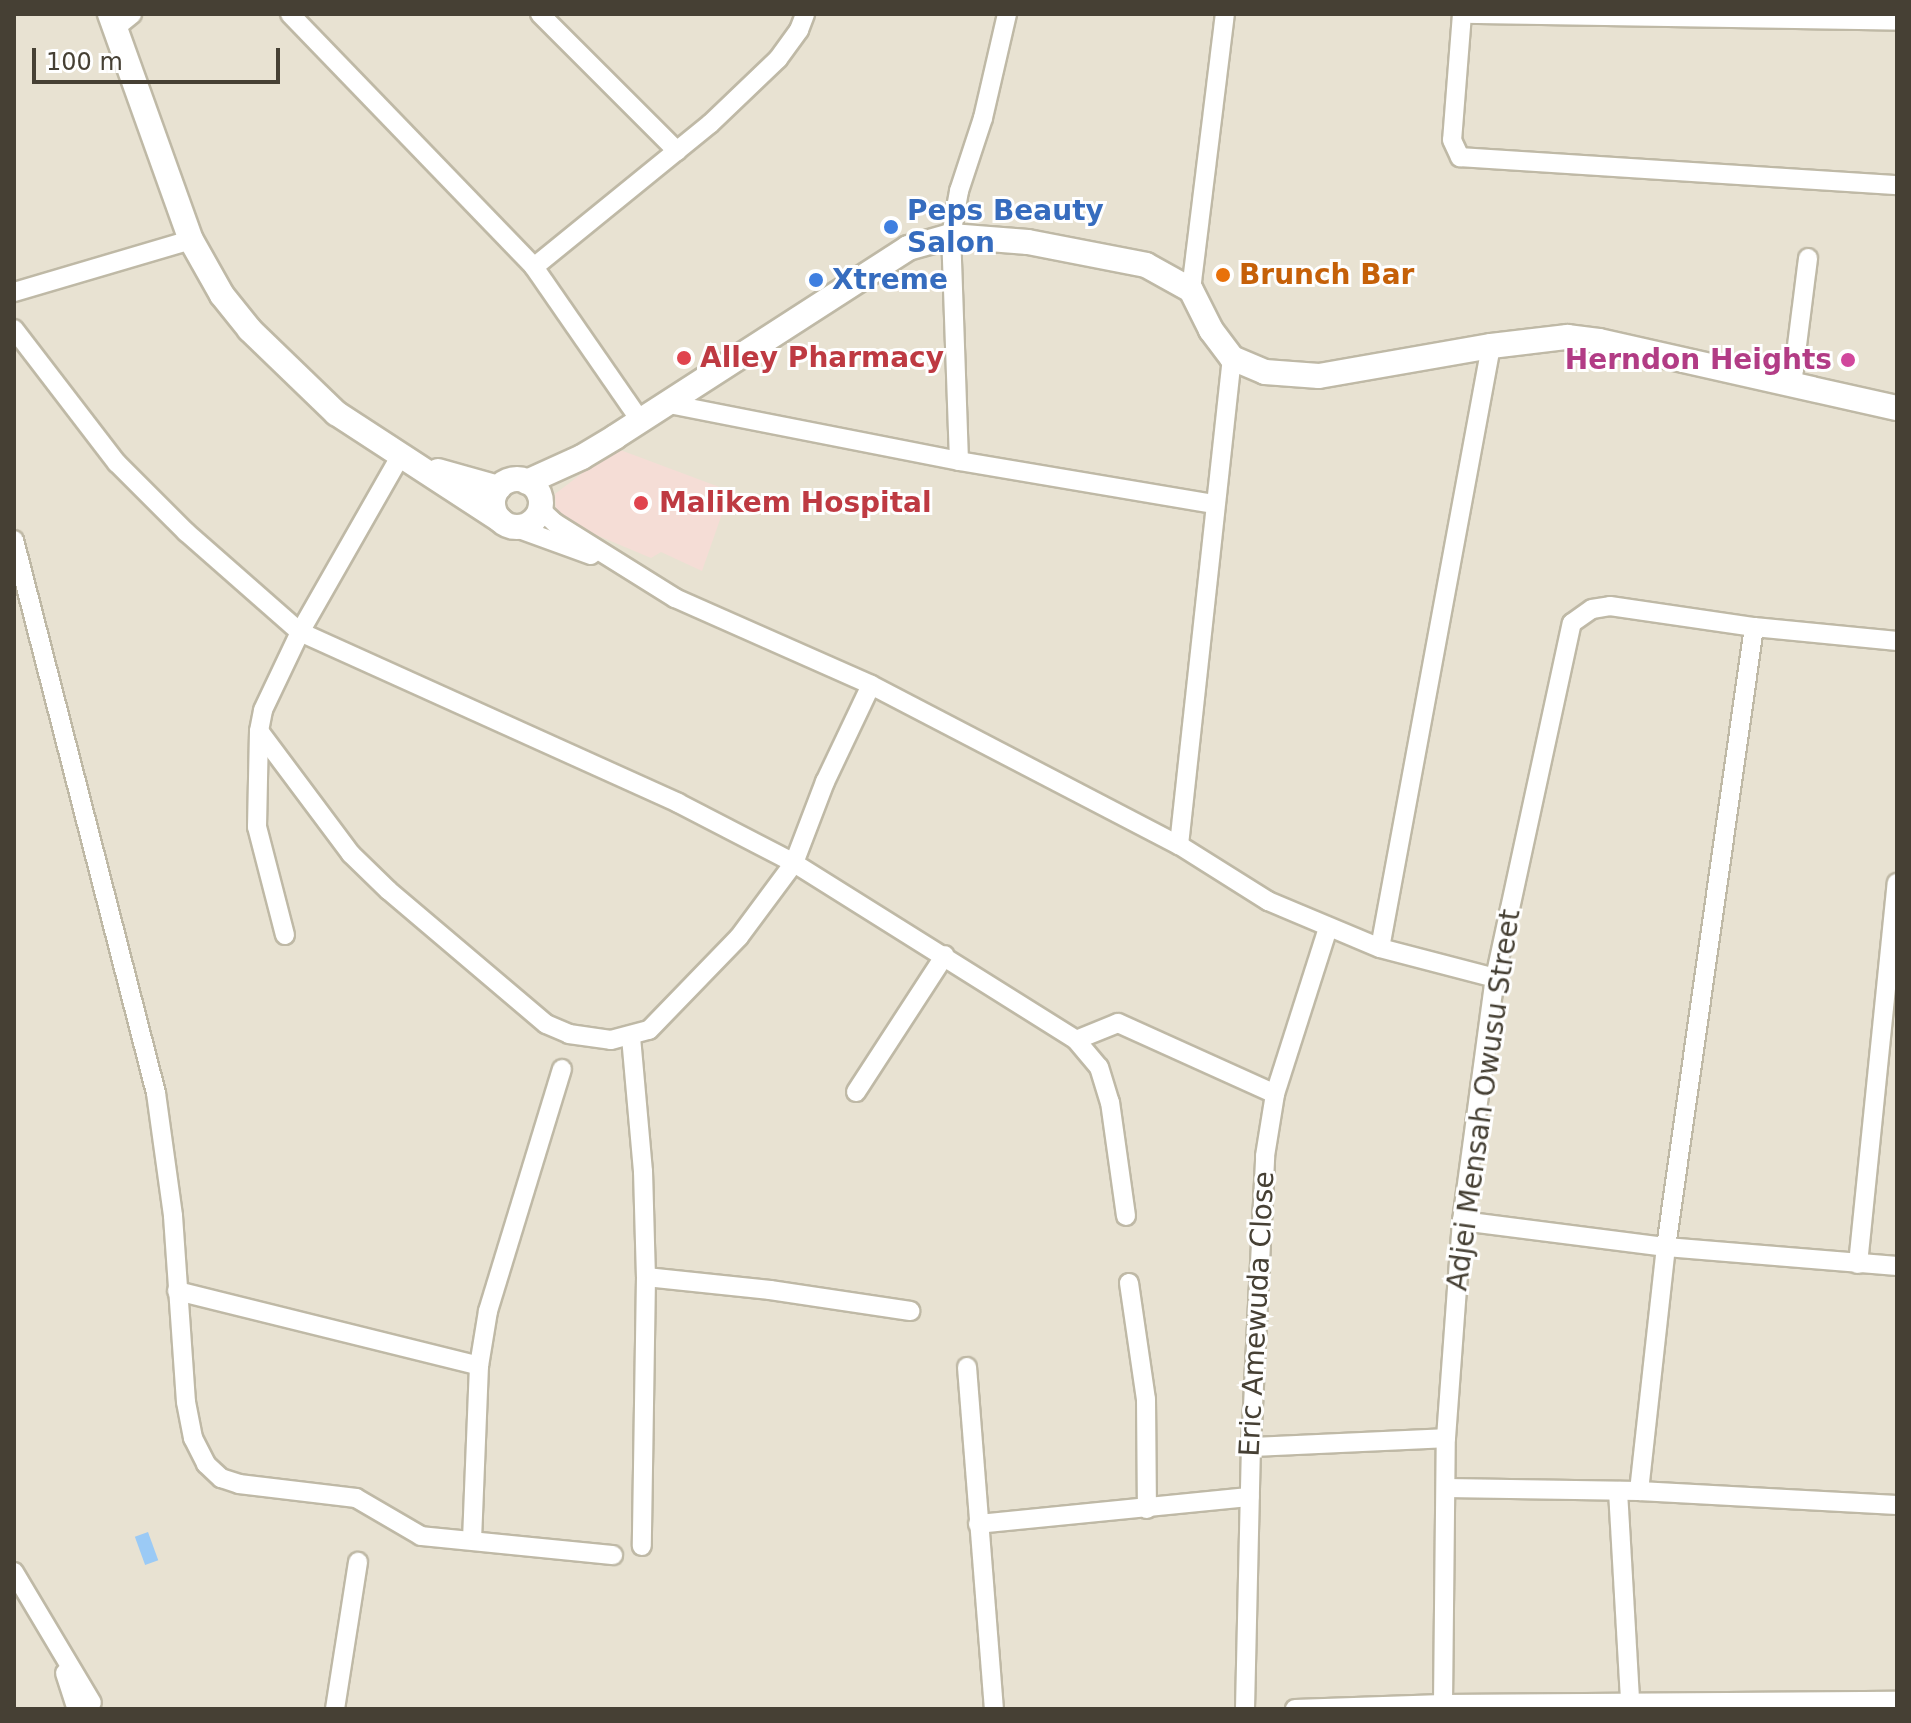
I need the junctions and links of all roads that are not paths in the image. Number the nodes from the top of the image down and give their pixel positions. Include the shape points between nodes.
1 (290, 14) edge
2 (540, 14) edge
3 (805, 14) edge
4 (1007, 14) edge
5 (1225, 14) edge
6 (1462, 14) edge
7 (1471, 14) edge
8 (1667, 16) edge
9 (119, 19) edge
10 (1897, 21) edge
11 (677, 151) junction
12 (1897, 185) edge
13 (951, 236) junction
14 (191, 240) junction
15 (1808, 258) dead end
16 (534, 267) junction
17 (1191, 290) junction
18 (14, 292) edge
19 (14, 329) edge
20 (1491, 346) junction
21 (1232, 358) junction
22 (1792, 385) junction
23 (669, 404) junction
24 (1897, 408) edge
25 (640, 420) junction
26 (409, 460) junction
27 (959, 461) junction
28 (499, 488) junction
29 (536, 497) junction
30 (1214, 504) junction
31 (506, 523) junction
32 (14, 540) edge
33 (620, 566) junction
34 (1754, 627) junction
35 (300, 632) junction
36 (1897, 641) edge
37 (871, 685) junction
38 (259, 731) junction
39 (1179, 845) junction
40 (794, 863) junction
41 (1897, 883) edge
42 (1328, 928) junction
43 (285, 935) dead end
44 (1380, 948) junction
45 (945, 955) junction
46 (1495, 978) junction
47 (631, 1037) junction
48 (1076, 1040) junction
49 (562, 1069) dead end
50 (856, 1092) dead end
51 (1275, 1094) junction
52 (1126, 1216) dead end
53 (1462, 1221) junction
54 (1666, 1247) junction
55 (1858, 1264) junction
56 (1897, 1266) edge
57 (646, 1277) junction
58 (1129, 1283) dead end
59 (177, 1291) junction
60 (910, 1311) dead end
61 (479, 1366) junction
62 (967, 1367) dead end
63 (1446, 1438) junction
64 (1251, 1447) junction
65 (1446, 1488) junction
66 (1618, 1491) junction
67 (1639, 1491) junction
68 (1250, 1497) junction
69 (1897, 1505) edge
70 (1147, 1509) junction
71 (978, 1524) junction
72 (472, 1540) junction
73 (642, 1546) dead end
74 (613, 1555) dead end
75 (358, 1562) dead end
76 (14, 1572) edge
77 (1897, 1701) edge
78 (1630, 1702) junction
79 (1443, 1704) junction
80 (1680, 1705) edge
81 (90, 1707) edge
82 (335, 1709) edge
83 (994, 1709) edge
84 (1245, 1709) edge
85 (1295, 1709) edge

1 - 16 street
2 - 11 street
3 - 11 street via 778,59
4 - 13 street
5 - 17 street
6 - 12 street via 1452,140 1460,157
7 - 8 street
8 - 10 street
9 - 14 street
11 - 16 street
13 - 17 street via 1123,258 1163,272
13 - 23 street via 908,248
13 - 27 street
14 - 18 street
14 - 26 street via 222,295 259,339 336,413
15 - 22 street
16 - 25 street
17 - 21 street
19 - 35 street via 117,463
20 - 21 street via 1301,377 1265,372
20 - 22 street via 1567,337 1599,341
20 - 44 street
21 - 30 street
22 - 24 street
23 - 25 street
23 - 27 street
25 - 29 street via 582,457
26 - 28 street
26 - 31 street
26 - 35 street
27 - 30 street
28 - 29 street via 512,480
28 - 31 street via 493,501
29 - 31 street via 534,520 523,526
29 - 33 street
30 - 39 street
31 - 33 street
32 - 59 street via 156,1093
33 - 37 street via 675,598
34 - 36 street
34 - 46 street, Adjei Mensah Owusu Street via 1610,606 1592,609 1572,623
34 - 54 street
35 - 38 street via 263,710
35 - 40 street via 678,803
37 - 39 street
37 - 40 street
38 - 43 street via 257,827
38 - 47 street via 351,854 546,1024 569,1034
39 - 42 street via 1268,901
40 - 45 street
40 - 47 street via 739,937 649,1030
41 - 55 street
42 - 44 street
42 - 51 street, Eric Amewuda Close
44 - 46 street
45 - 48 street
45 - 50 street
46 - 53 street, Adjei Mensah Owusu Street
47 - 57 street
48 - 51 street via 1118,1023
48 - 52 street via 1099,1067 1110,1102
49 - 61 street via 504,1253
51 - 64 street, Eric Amewuda Close via 1265,1156
53 - 54 street
53 - 63 street, Adjei Mensah Owusu Street
54 - 55 street
54 - 67 street
55 - 56 street
57 - 60 street
57 - 73 street
58 - 70 street via 1146,1399
59 - 61 street
59 - 72 street via 193,1438 206,1464 221,1478 356,1498 421,1536
61 - 72 street
62 - 71 street
63 - 64 street
63 - 65 street, Adjei Mensah Owusu Street
64 - 68 street, Eric Amewuda Close
65 - 66 street
65 - 79 street, Adjei Mensah Owusu Street
66 - 67 street
66 - 78 street
67 - 69 street
68 - 70 street
68 - 84 street, Eric Amewuda Close
70 - 71 street
71 - 83 street
72 - 74 street
75 - 82 street
76 - 81 street
77 - 80 street
78 - 79 street
78 - 80 street
79 - 85 street

